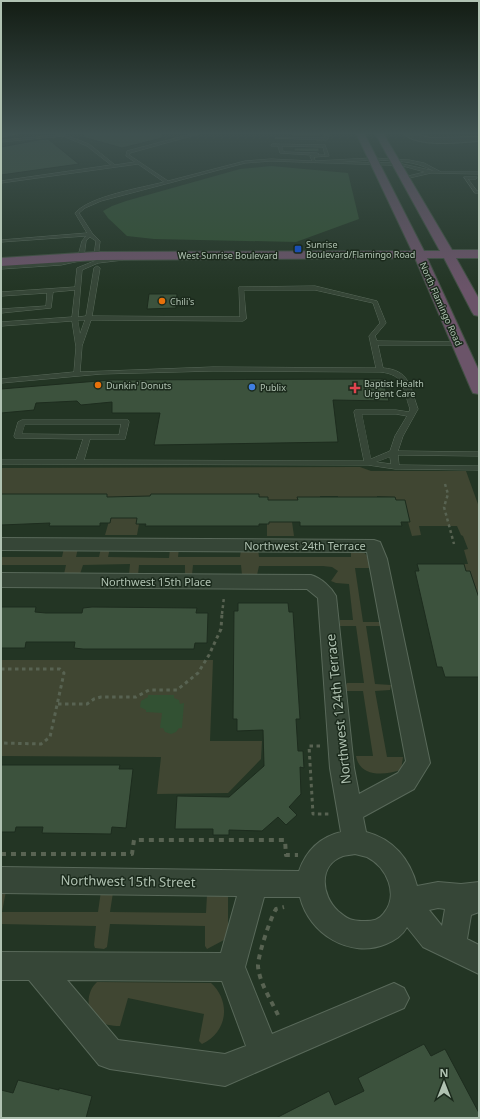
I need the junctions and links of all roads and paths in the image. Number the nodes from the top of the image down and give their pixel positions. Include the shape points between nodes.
1 (155, 185) edge
2 (385, 185) edge
3 (409, 185) edge
4 (471, 185) edge
5 (479, 192) edge
6 (90, 234) junction
7 (1, 241) edge
8 (237, 254) junction
9 (479, 254) edge
10 (422, 259) junction
11 (451, 259) junction
12 (1, 262) edge
13 (96, 262) junction
14 (80, 263) junction
15 (479, 265) edge
16 (1, 268) edge
17 (1, 271) edge
18 (77, 288) junction
19 (50, 291) junction
20 (1, 294) edge
21 (36, 308) junction
22 (1, 311) edge
23 (479, 312) edge
24 (89, 318) junction
25 (75, 319) junction
26 (35, 322) junction
27 (1, 324) edge
28 (374, 343) junction
29 (459, 343) junction
30 (79, 347) junction
31 (380, 370) junction
32 (77, 374) junction
33 (1, 381) edge
34 (479, 389) edge
35 (412, 415) junction
36 (87, 437) junction
37 (393, 453) junction
38 (479, 454) edge
39 (80, 461) junction
40 (1, 462) edge
41 (368, 463) junction
42 (395, 467) junction
43 (479, 468) edge
44 (445, 484) dead end
45 (1, 544) edge
46 (454, 544) dead end
47 (1, 580) edge
48 (311, 582) joint
49 (216, 594) dead end
50 (224, 594) junction
51 (230, 594) dead end
52 (1, 669) edge
53 (58, 704) junction
54 (321, 739) dead end
55 (1, 744) edge
56 (342, 812) junction
57 (356, 842) junction
58 (1, 854) edge
59 (305, 855) dead end
60 (1, 880) edge
61 (254, 883) junction
62 (310, 884) junction
63 (473, 900) edge
64 (404, 902) junction
65 (291, 907) dead end
66 (452, 947) junction
67 (479, 960) edge
68 (1, 966) edge
69 (36, 966) junction
70 (231, 968) junction
71 (394, 998) dead end
72 (278, 1015) dead end
73 (264, 1053) junction

1 - 6 lane via 99,200 83,207 77,213
2 - 10 highway, North Flamingo Road
3 - 11 highway
4 - 5 lane
6 - 7 lane
6 - 13 lane via 98,241
6 - 14 lane via 84,241
8 - 10 highway, West Sunrise Boulevard
8 - 13 highway, West Sunrise Boulevard
8 - 14 lane via 216,258 112,259
9 - 11 highway, West Sunrise Boulevard
10 - 11 highway, West Sunrise Boulevard
10 - 13 highway, West Sunrise Boulevard via 165,266
10 - 29 highway, North Flamingo Road
11 - 15 highway, West Sunrise Boulevard
11 - 23 highway
12 - 14 highway, West Sunrise Boulevard
13 - 14 highway, West Sunrise Boulevard
13 - 16 lane
13 - 24 lane
14 - 17 highway, West Sunrise Boulevard
14 - 18 lane
18 - 19 lane
18 - 25 lane
19 - 20 lane
19 - 21 lane via 49,307
21 - 22 lane
21 - 26 lane
24 - 25 lane
24 - 28 lane via 243,319 241,288 315,288 375,302 383,323 372,336
24 - 30 lane
25 - 26 lane
25 - 30 lane
26 - 27 lane
28 - 29 lane
28 - 31 lane
29 - 34 highway, North Flamingo Road
30 - 32 lane
31 - 32 lane via 213,369
31 - 35 lane via 393,371 404,378 414,409
32 - 33 lane
35 - 37 lane via 396,441
35 - 41 lane via 396,412 358,412
36 - 36 lane via 26,436 18,436 22,422 125,422 122,437
36 - 39 lane
37 - 38 lane
37 - 41 lane
37 - 42 lane
39 - 40 lane
39 - 41 lane
41 - 42 lane
42 - 43 lane
44 - 46 path via 448,494 444,507
45 - 56 street, Northwest 24th Terrace via 374,546 418,763 406,781
47 - 48 street, Northwest 15th Place
48 - 56 street, Northwest 124th Terrace via 327,596 342,768
49 - 50 path
50 - 51 path
50 - 53 path via 221,629 209,655 198,673 177,690 149,690 136,697 101,697 87,704
52 - 53 path via 60,669 64,673
53 - 55 path via 50,737 46,741 41,744
54 - 56 path via 322,746 309,746 313,814
56 - 57 street, Northwest 124th Terrace
57 - 62 street via 338,844 324,853 314,866
57 - 64 street via 373,847 388,857 400,872 405,888
58 - 59 path via 132,854 134,840 285,840 286,855
60 - 61 street, Northwest 15th Street
61 - 62 street, Northwest 15th Street
61 - 70 street
62 - 64 street via 314,902 325,919 340,931 360,937 378,934 394,924
63 - 64 street via 438,895
63 - 66 street
64 - 66 street via 433,937
65 - 72 path via 276,909 270,919 258,965 261,978
66 - 67 street
68 - 69 street
69 - 70 street
69 - 73 street via 110,1054 226,1070
70 - 73 street
71 - 73 street

